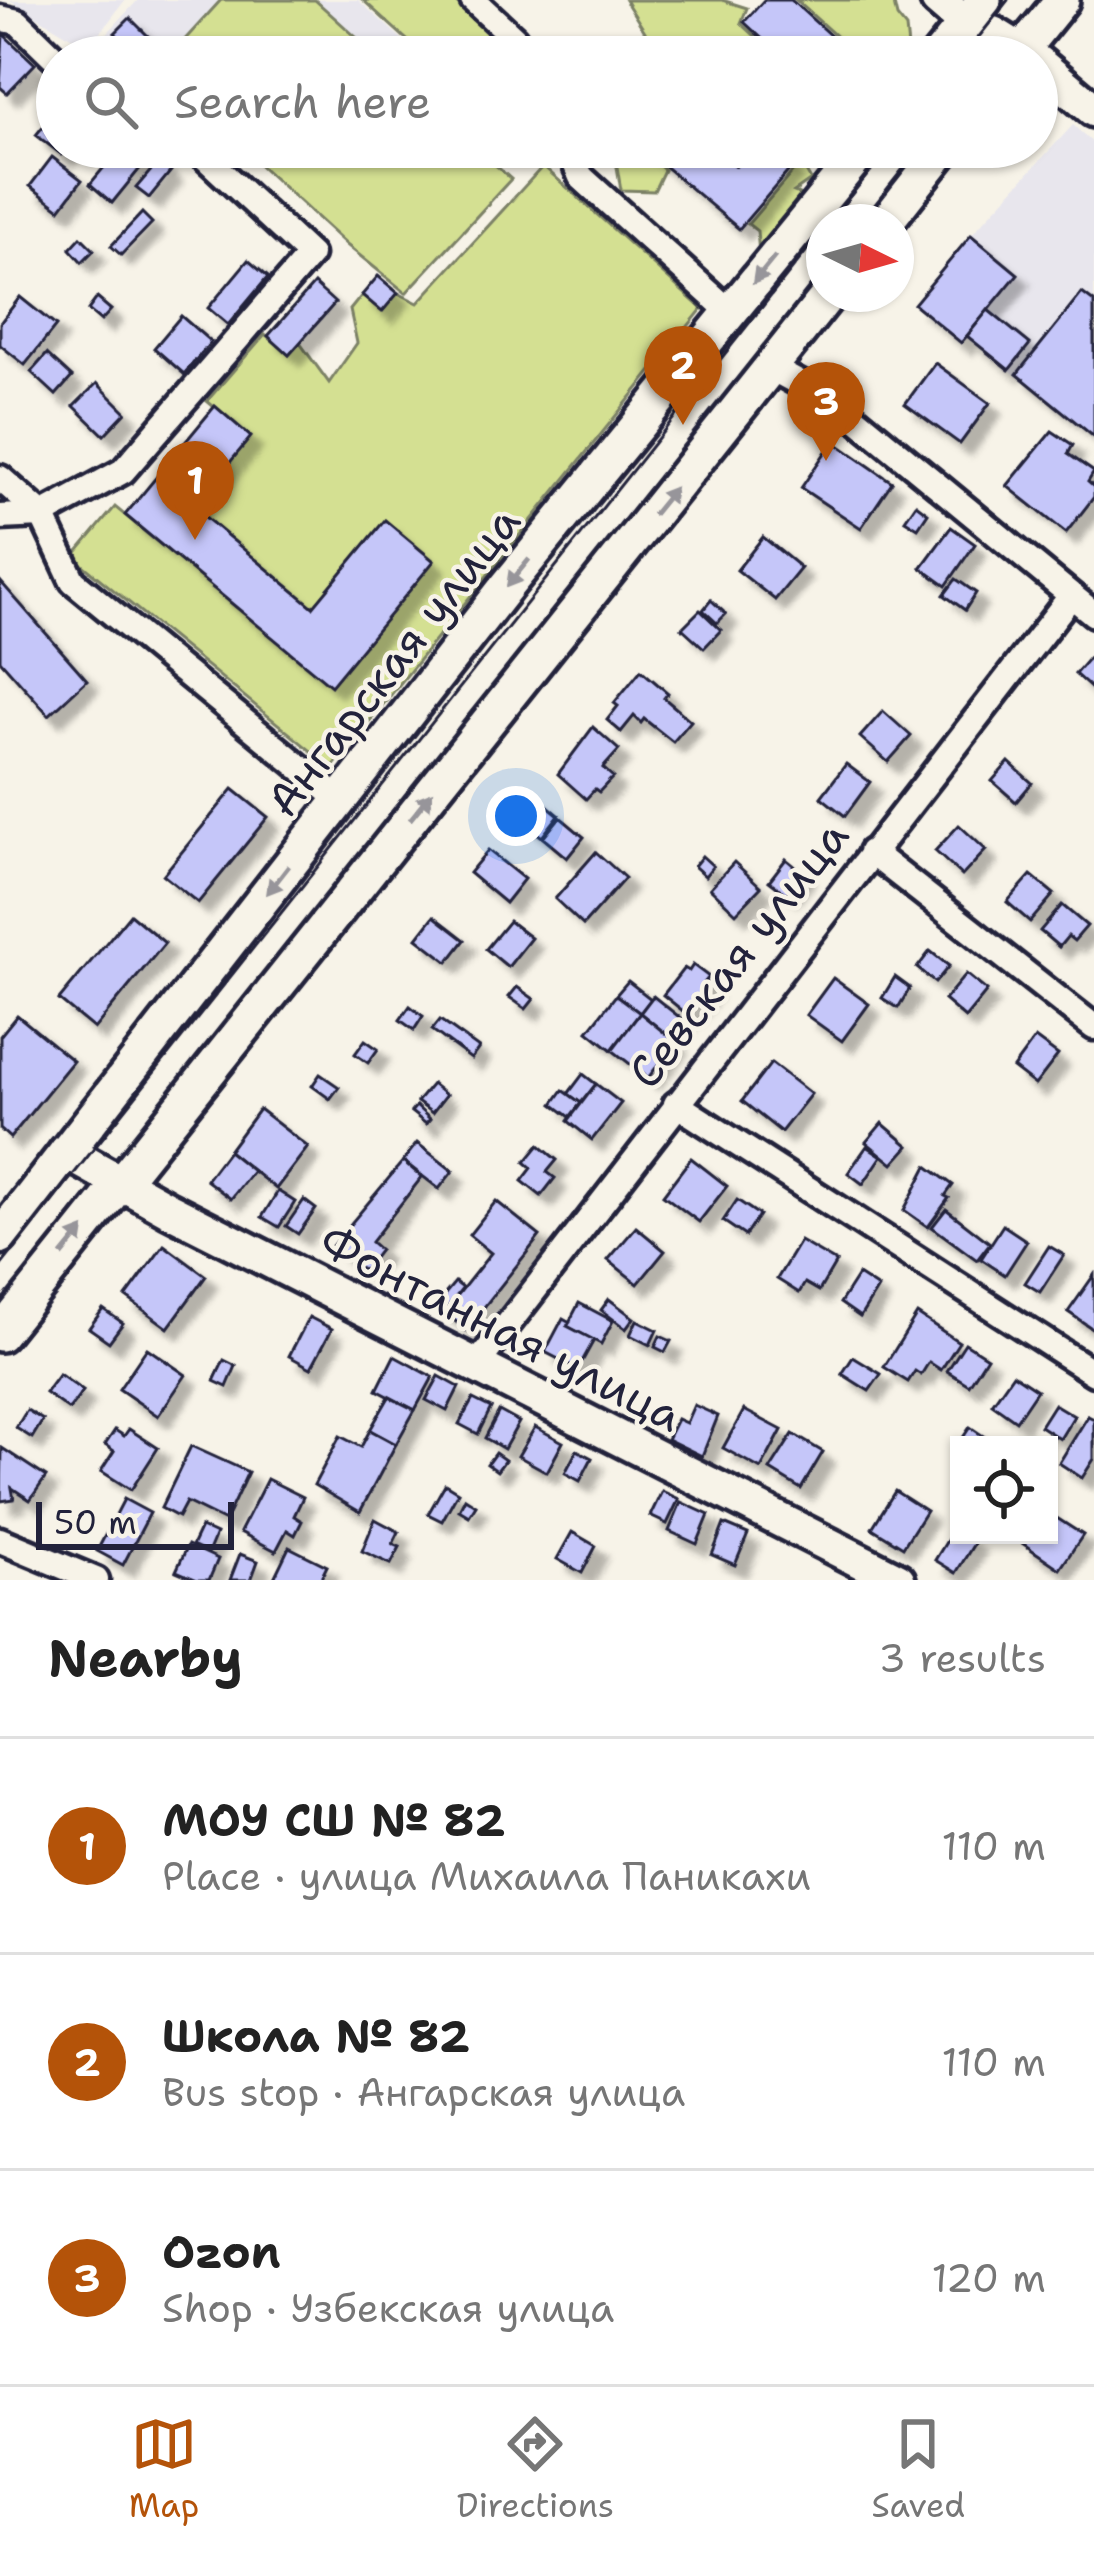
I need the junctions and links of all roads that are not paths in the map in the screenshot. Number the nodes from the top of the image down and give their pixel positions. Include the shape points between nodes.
1 (473, 0) edge
2 (938, 0) edge
3 (1062, 0) edge
4 (975, 12) edge
5 (0, 19) edge
6 (512, 36) edge
7 (955, 36) edge
8 (1003, 36) edge
9 (1040, 36) edge
10 (36, 40) edge
11 (1058, 81) edge
12 (1094, 110) edge
13 (217, 168) edge
14 (577, 168) edge
15 (848, 168) edge
16 (928, 168) edge
17 (900, 204) edge
18 (730, 312) junction
19 (815, 312) edge
20 (771, 368) junction
21 (0, 478) edge
22 (42, 515) junction
23 (0, 517) edge
24 (1071, 596) junction
25 (1094, 614) edge
26 (340, 800) junction
27 (871, 852) junction
28 (1094, 1027) edge
29 (676, 1104) junction
30 (66, 1152) junction
31 (119, 1184) junction
32 (0, 1237) edge
33 (0, 1334) edge
34 (475, 1367) junction
35 (1094, 1373) edge
36 (0, 1540) edge
37 (96, 1580) edge
38 (898, 1580) edge

1 - 6 street
2 - 4 main road
3 - 9 main road
4 - 7 main road
4 - 8 main road
5 - 10 street via 18,22
11 - 12 main road
13 - 22 street via 310,255 123,471
14 - 18 street
15 -> 18 main road, Ангарская улица
16 - 17 main road
18 -> 26 main road, Ангарская улица
19 - 20 main road
20 - 24 street via 842,406
31 -> 20 main road
21 - 22 street
22 - 23 street
22 - 26 street via 73,581
24 - 25 street
24 - 27 street, Севская улица
26 -> 30 main road, Ангарская улица
27 - 28 street
27 - 29 street, Севская улица
29 - 34 street, Севская улица
29 - 35 street
30 - 31 main road, Фонтанная улица
30 - 32 main road, Ангарская улица
33 -> 31 main road
31 - 34 main road, Фонтанная улица
34 - 38 main road, Фонтанная улица
36 - 37 street

